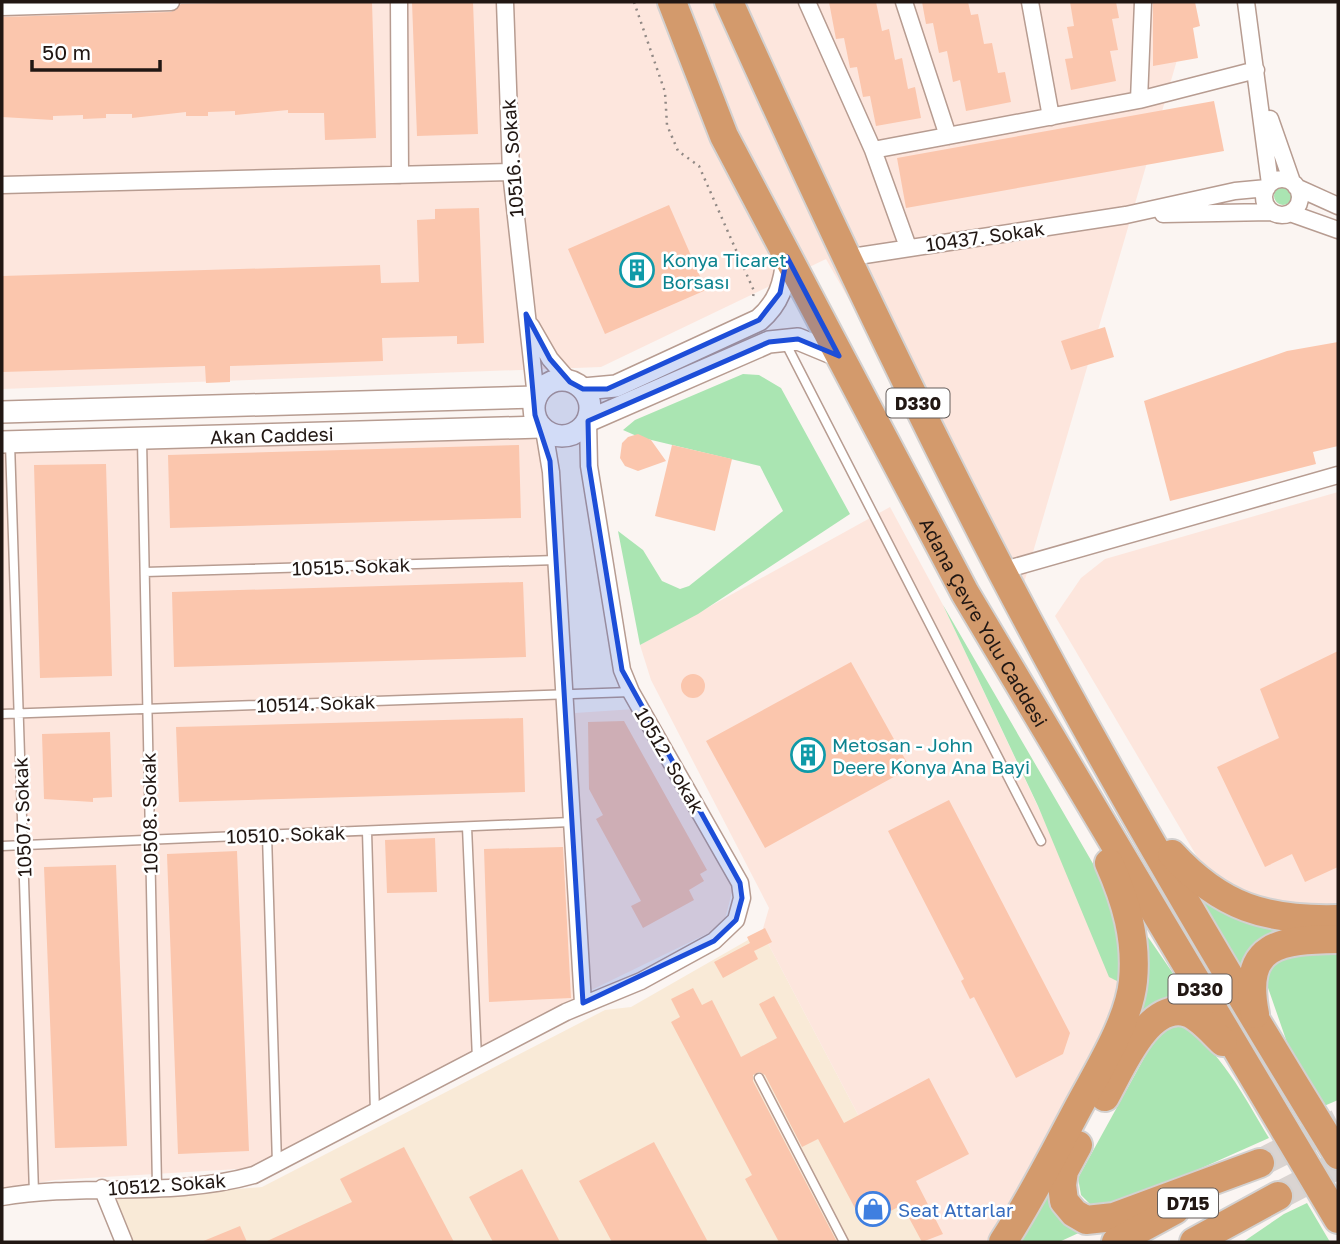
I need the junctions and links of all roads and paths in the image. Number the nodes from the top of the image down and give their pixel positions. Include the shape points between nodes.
1 (171, 2) edge
2 (400, 2) edge
3 (505, 2) edge
4 (634, 2) edge
5 (672, 2) edge
6 (729, 2) edge
7 (807, 2) edge
8 (904, 2) edge
9 (1030, 2) edge
10 (1143, 2) edge
11 (1246, 2) edge
12 (2, 7) edge
13 (1256, 70) junction
14 (1259, 89) junction
15 (1139, 100) junction
16 (1051, 117) junction
17 (948, 136) junction
18 (873, 150) junction
19 (511, 172) junction
20 (400, 175) junction
21 (2, 185) edge
22 (1294, 185) junction
23 (1268, 186) junction
24 (1338, 206) edge
25 (1272, 212) junction
26 (1290, 213) junction
27 (1126, 215) junction
28 (1338, 230) edge
29 (908, 247) junction
30 (787, 257) junction
31 (845, 258) junction
32 (526, 314) junction
33 (759, 320) junction
34 (784, 339) junction
35 (839, 356) junction
36 (576, 385) junction
37 (536, 397) junction
38 (2, 412) edge
39 (588, 421) junction
40 (542, 428) junction
41 (142, 440) junction
42 (6, 442) edge
43 (1338, 475) edge
44 (557, 560) junction
45 (1002, 570) junction
46 (145, 572) junction
47 (631, 692) junction
48 (565, 694) junction
49 (147, 709) junction
50 (2, 714) edge
51 (19, 714) junction
52 (1063, 758) junction
53 (1125, 794) junction
54 (571, 822) junction
55 (467, 827) junction
56 (367, 831) junction
57 (267, 835) junction
58 (150, 840) junction
59 (1041, 841) dead end
60 (23, 845) junction
61 (2, 846) edge
62 (1338, 919) edge
63 (1338, 939) edge
64 (583, 1003) junction
65 (1257, 1024) junction
66 (477, 1059) junction
67 (1242, 1059) junction
68 (759, 1078) dead end
69 (375, 1113) junction
70 (1338, 1155) edge
71 (277, 1164) junction
72 (157, 1186) junction
73 (102, 1188) junction
74 (34, 1192) junction
75 (2, 1197) edge
76 (1338, 1219) edge
77 (124, 1242) edge
78 (844, 1242) edge
79 (1003, 1242) edge
80 (1115, 1242) edge
81 (1194, 1242) edge
82 (1214, 1242) edge

1 - 12 street
2 - 20 street
3 - 19 street, 10516. Sokak
4 - 33 path via 665,92 667,124 678,151 699,166 754,291 753,309
5 - 30 highway, Adana Çevre Yolu Caddesi / D330 via 724,136
6 - 31 highway, Adana Çevre Yolu Caddesi / D330
7 - 18 street
8 - 17 street
9 - 16 street
10 - 15 street
11 - 13 street
13 - 14 street
13 - 15 street
14 - 22 street
14 - 23 street
15 - 16 street
16 - 17 street
17 - 18 street
18 - 29 street
19 - 20 street
19 - 32 street, 10516. Sokak
20 - 21 street
22 - 23 street via 1280,179
22 - 24 street
22 - 26 street via 1300,198
23 - 25 street via 1265,204
23 - 27 street, 10437. Sokak
25 - 26 street
25 - 27 street, 10437. Sokak
26 - 28 street
27 - 29 street, 10437. Sokak
29 - 31 street, 10437. Sokak
30 - 33 street via 780,293
30 - 35 highway, Adana Çevre Yolu Caddesi / D330
31 - 45 highway, Adana Çevre Yolu Caddesi / D330
32 - 36 street via 550,359
32 - 37 street, 10516. Sokak
33 - 36 street via 616,387
34 - 35 street via 813,343
34 - 39 street via 756,346
34 - 59 lane
35 - 52 highway, Adana Çevre Yolu Caddesi / D330 via 965,593
36 - 37 street via 552,382
36 - 39 street via 590,406
37 - 38 street, Akan Caddesi
37 - 40 street via 535,415
39 - 40 street via 570,436 556,436
39 - 47 street, 10512. Sokak via 589,466 617,651
40 - 41 street, Akan Caddesi
40 - 44 street via 550,461
41 - 42 street, Akan Caddesi
41 - 46 lane, 10508. Sokak
42 - 51 lane, 10507. Sokak
43 - 45 street
44 - 46 lane, 10515. Sokak
44 - 48 street
45 - 53 highway, Adana Çevre Yolu Caddesi / D330
46 - 49 lane, 10508. Sokak
47 - 48 lane, 10514. Sokak
47 - 64 street, 10512. Sokak via 740,883 741,908 736,920 714,941 641,981
48 - 49 lane, 10514. Sokak
48 - 54 street
49 - 51 lane, 10514. Sokak
49 - 58 lane, 10508. Sokak
50 - 51 lane, 10514. Sokak
51 - 60 lane, 10507. Sokak
52 - 67 highway, Adana Çevre Yolu Caddesi / D330
52 - 79 highway via 1128,909 1133,983 1101,1065
53 - 62 highway via 1167,850 1211,891 1237,906 1267,915
53 - 65 highway, Adana Çevre Yolu Caddesi / D330
54 - 55 lane, 10510. Sokak
54 - 64 street
55 - 56 lane, 10510. Sokak
55 - 66 lane
56 - 57 lane, 10510. Sokak
56 - 69 lane
57 - 58 lane, 10510. Sokak
57 - 71 lane
58 - 60 lane, 10510. Sokak
58 - 72 lane, 10508. Sokak
60 - 61 lane, 10510. Sokak
60 - 74 lane, 10507. Sokak
63 - 65 highway via 1288,941 1268,950 1257,964 1250,989
64 - 66 street, 10512. Sokak
65 - 70 highway, Adana Çevre Yolu Caddesi / D330
66 - 69 street, 10512. Sokak
67 - 76 highway, Adana Çevre Yolu Caddesi / D330
67 - 80 highway, D715 via 1188,1013 1170,1013 1143,1030 1064,1171 1064,1201 1074,1213 1086,1220 1103,1220 1260,1163
68 - 78 lane
69 - 71 street, 10512. Sokak
71 - 72 street, 10512. Sokak via 235,1180
72 - 73 street, 10512. Sokak
73 - 74 street, 10512. Sokak
73 - 77 street
74 - 75 street, 10512. Sokak
81 - 82 highway, D715 via 1278,1196

